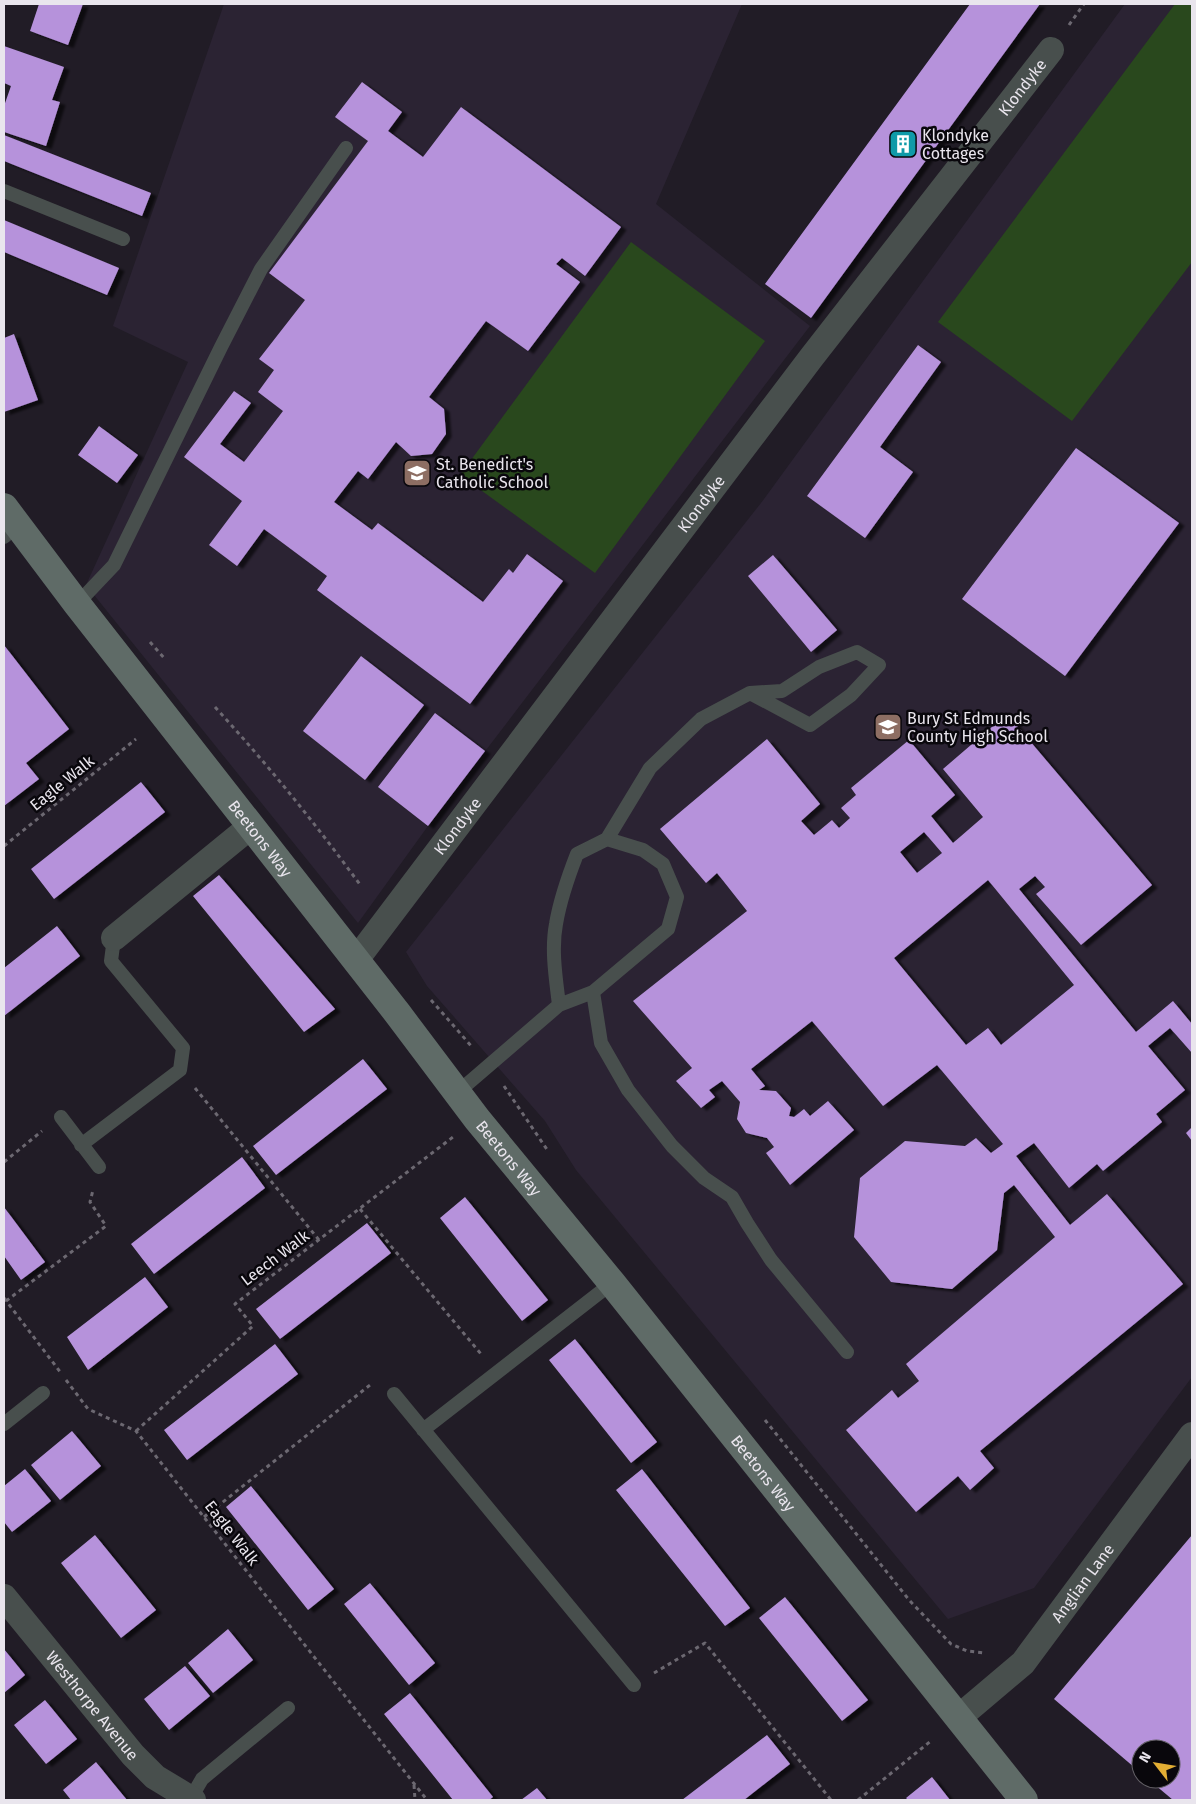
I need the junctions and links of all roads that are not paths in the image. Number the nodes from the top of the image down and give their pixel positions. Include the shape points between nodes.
1 (1051, 50) dead end
2 (346, 148) dead end
3 (4, 191) edge
4 (123, 239) dead end
5 (8, 524) edge
6 (77, 604) junction
7 (750, 693) junction
8 (251, 826) junction
9 (607, 839) junction
10 (114, 938) joint
11 (356, 960) junction
12 (593, 992) junction
13 (559, 1005) junction
14 (458, 1092) junction
15 (61, 1117) road end
16 (81, 1145) junction
17 (99, 1167) road end
18 (612, 1283) junction
19 (847, 1352) dead end
20 (43, 1393) dead end
21 (394, 1394) road end
22 (4, 1424) edge
23 (423, 1430) junction
24 (1192, 1435) edge
25 (4, 1597) edge
26 (634, 1685) road end
27 (288, 1708) dead end
28 (958, 1718) junction
29 (192, 1799) edge
30 (1024, 1800) edge

1 - 11 street, Klondyke via 811,358
2 - 6 lane via 261,269 114,565
3 - 4 lane
5 - 6 street, Beetons Way
6 - 8 street, Beetons Way
7 - 7 lane via 782,691 819,667 857,652 879,665 851,694 810,725
7 - 9 lane via 701,719 650,768
8 - 10 street
8 - 11 street, Beetons Way
9 - 12 lane via 643,850 663,864 677,897 668,929
9 - 13 lane via 577,854 567,881 555,926 554,958
10 - 16 lane via 111,962 183,1048 180,1070
11 - 14 street, Beetons Way
12 - 13 lane
12 - 19 lane via 601,1044 628,1090 672,1146 704,1178 732,1197 771,1260
13 - 14 lane
14 - 18 street, Beetons Way
15 - 16 lane
16 - 17 lane
18 - 23 lane
18 - 28 street, Beetons Way
20 - 22 lane
21 - 23 lane
23 - 26 lane
24 - 28 street, Anglian Lane via 1023,1663
25 - 29 street, Westhorpe Avenue via 133,1755 155,1777
27 - 29 lane via 202,1779
28 - 30 street, Beetons Way

